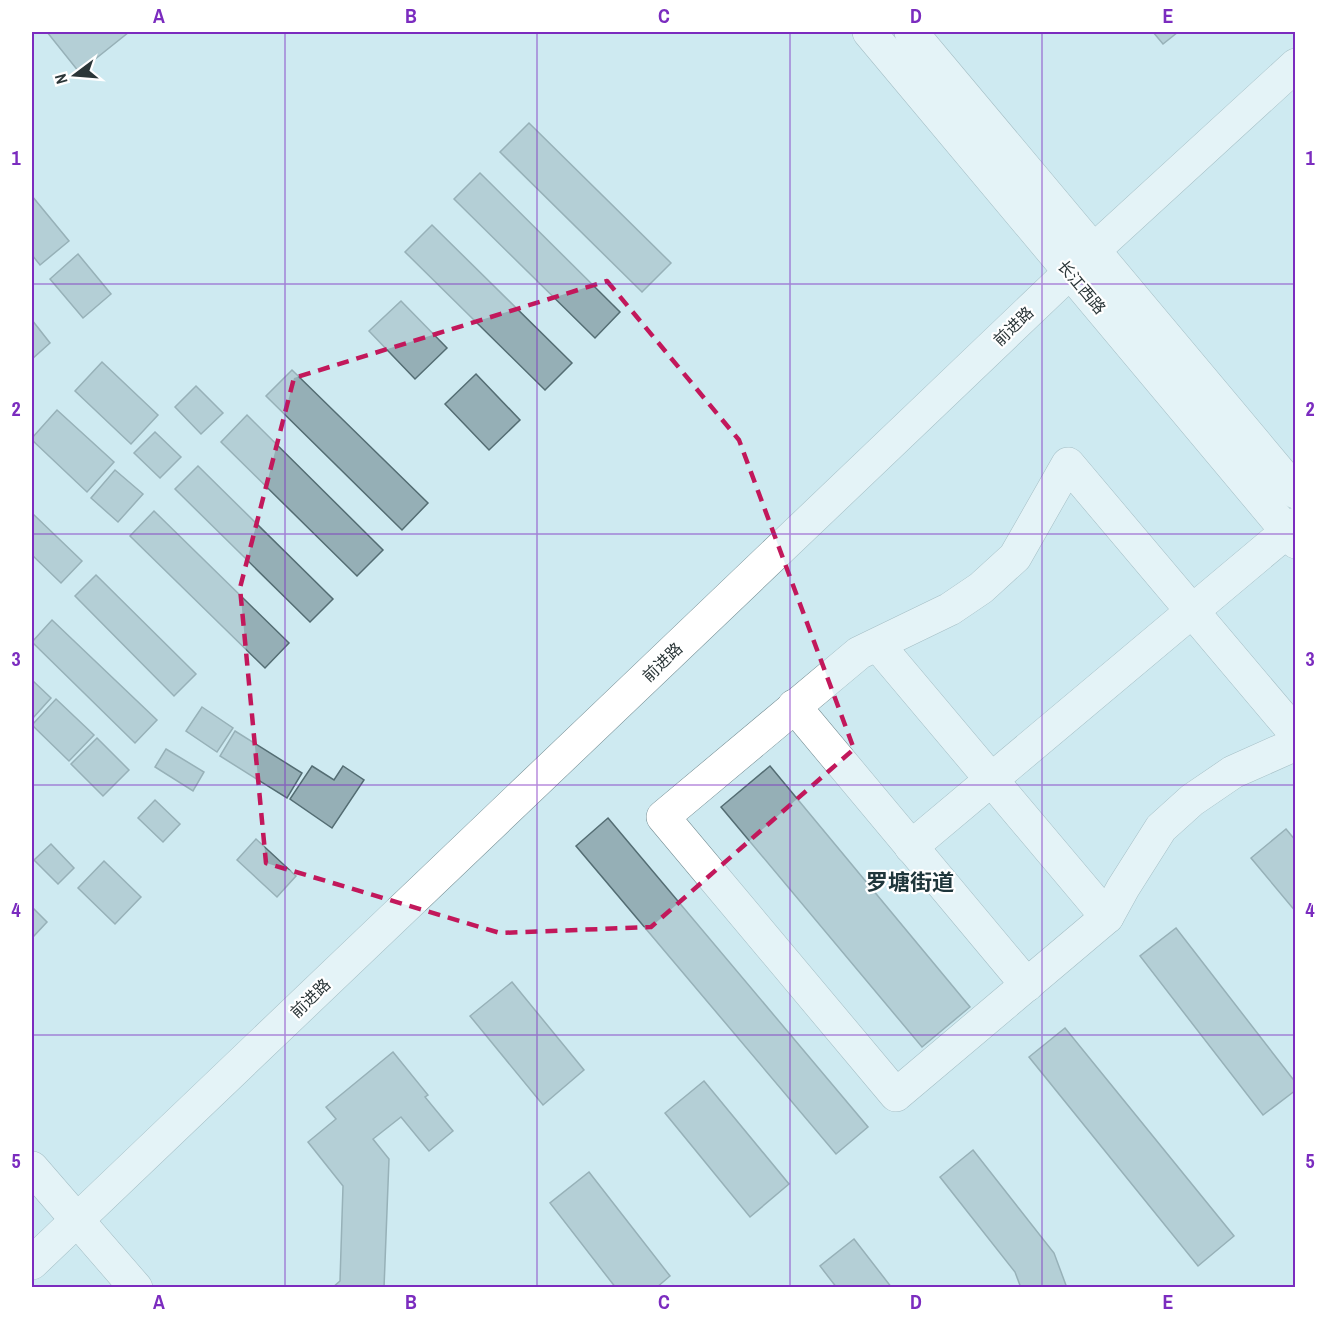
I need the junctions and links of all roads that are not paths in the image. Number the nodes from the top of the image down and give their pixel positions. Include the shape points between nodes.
1 (869, 32) edge
2 (911, 32) edge
3 (1296, 65) edge
4 (1094, 250) junction
5 (1070, 272) junction
6 (1296, 492) edge
7 (1296, 524) edge
8 (1296, 542) edge
9 (878, 645) junction
10 (794, 706) junction
11 (1296, 734) edge
12 (1296, 744) edge
13 (992, 780) junction
14 (911, 847) junction
15 (1107, 917) junction
16 (1027, 985) junction
17 (32, 1168) edge
18 (76, 1221) junction
19 (32, 1263) edge
20 (136, 1287) edge

1 - 5 street, 长江西路
2 - 4 street, 长江西路
3 - 4 street, 前进路
4 - 5 street, 前进路
4 - 6 street, 长江西路
5 - 8 street, 长江西路
5 - 18 street, 前进路
7 - 13 street
9 - 10 street via 859,653
9 - 11 street via 950,609 1015,557 1068,464
9 - 13 street
10 - 14 street
10 - 16 street via 663,818 896,1095
12 - 15 street via 1233,772 1192,800 1161,828
13 - 14 street
13 - 15 street
14 - 16 street
15 - 16 street
17 - 18 street
18 - 19 street, 前进路
18 - 20 street

